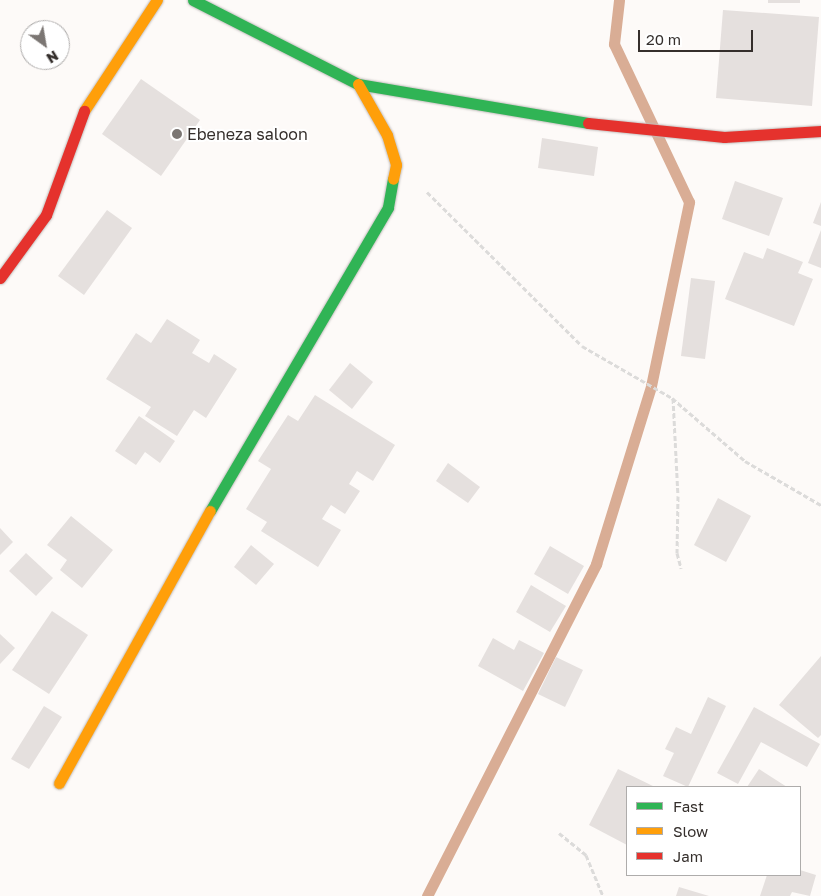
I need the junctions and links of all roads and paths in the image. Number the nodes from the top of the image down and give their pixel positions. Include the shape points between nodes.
1 (157, 0) edge
2 (193, 0) edge
3 (358, 84) junction
4 (821, 131) edge
5 (396, 165) junction
6 (0, 278) edge
7 (672, 398) junction
8 (821, 505) edge
9 (681, 568) dead end
10 (59, 783) dead end
11 (559, 833) dead end
12 (603, 896) edge

1 - 6 street via 81,116 46,215
2 - 3 street
3 - 4 street via 612,127 724,137
3 - 5 street via 388,135
5 - 7 path via 582,346
5 - 10 street via 388,207 275,395
7 - 8 path via 745,462
7 - 9 path
11 - 12 path via 586,855

